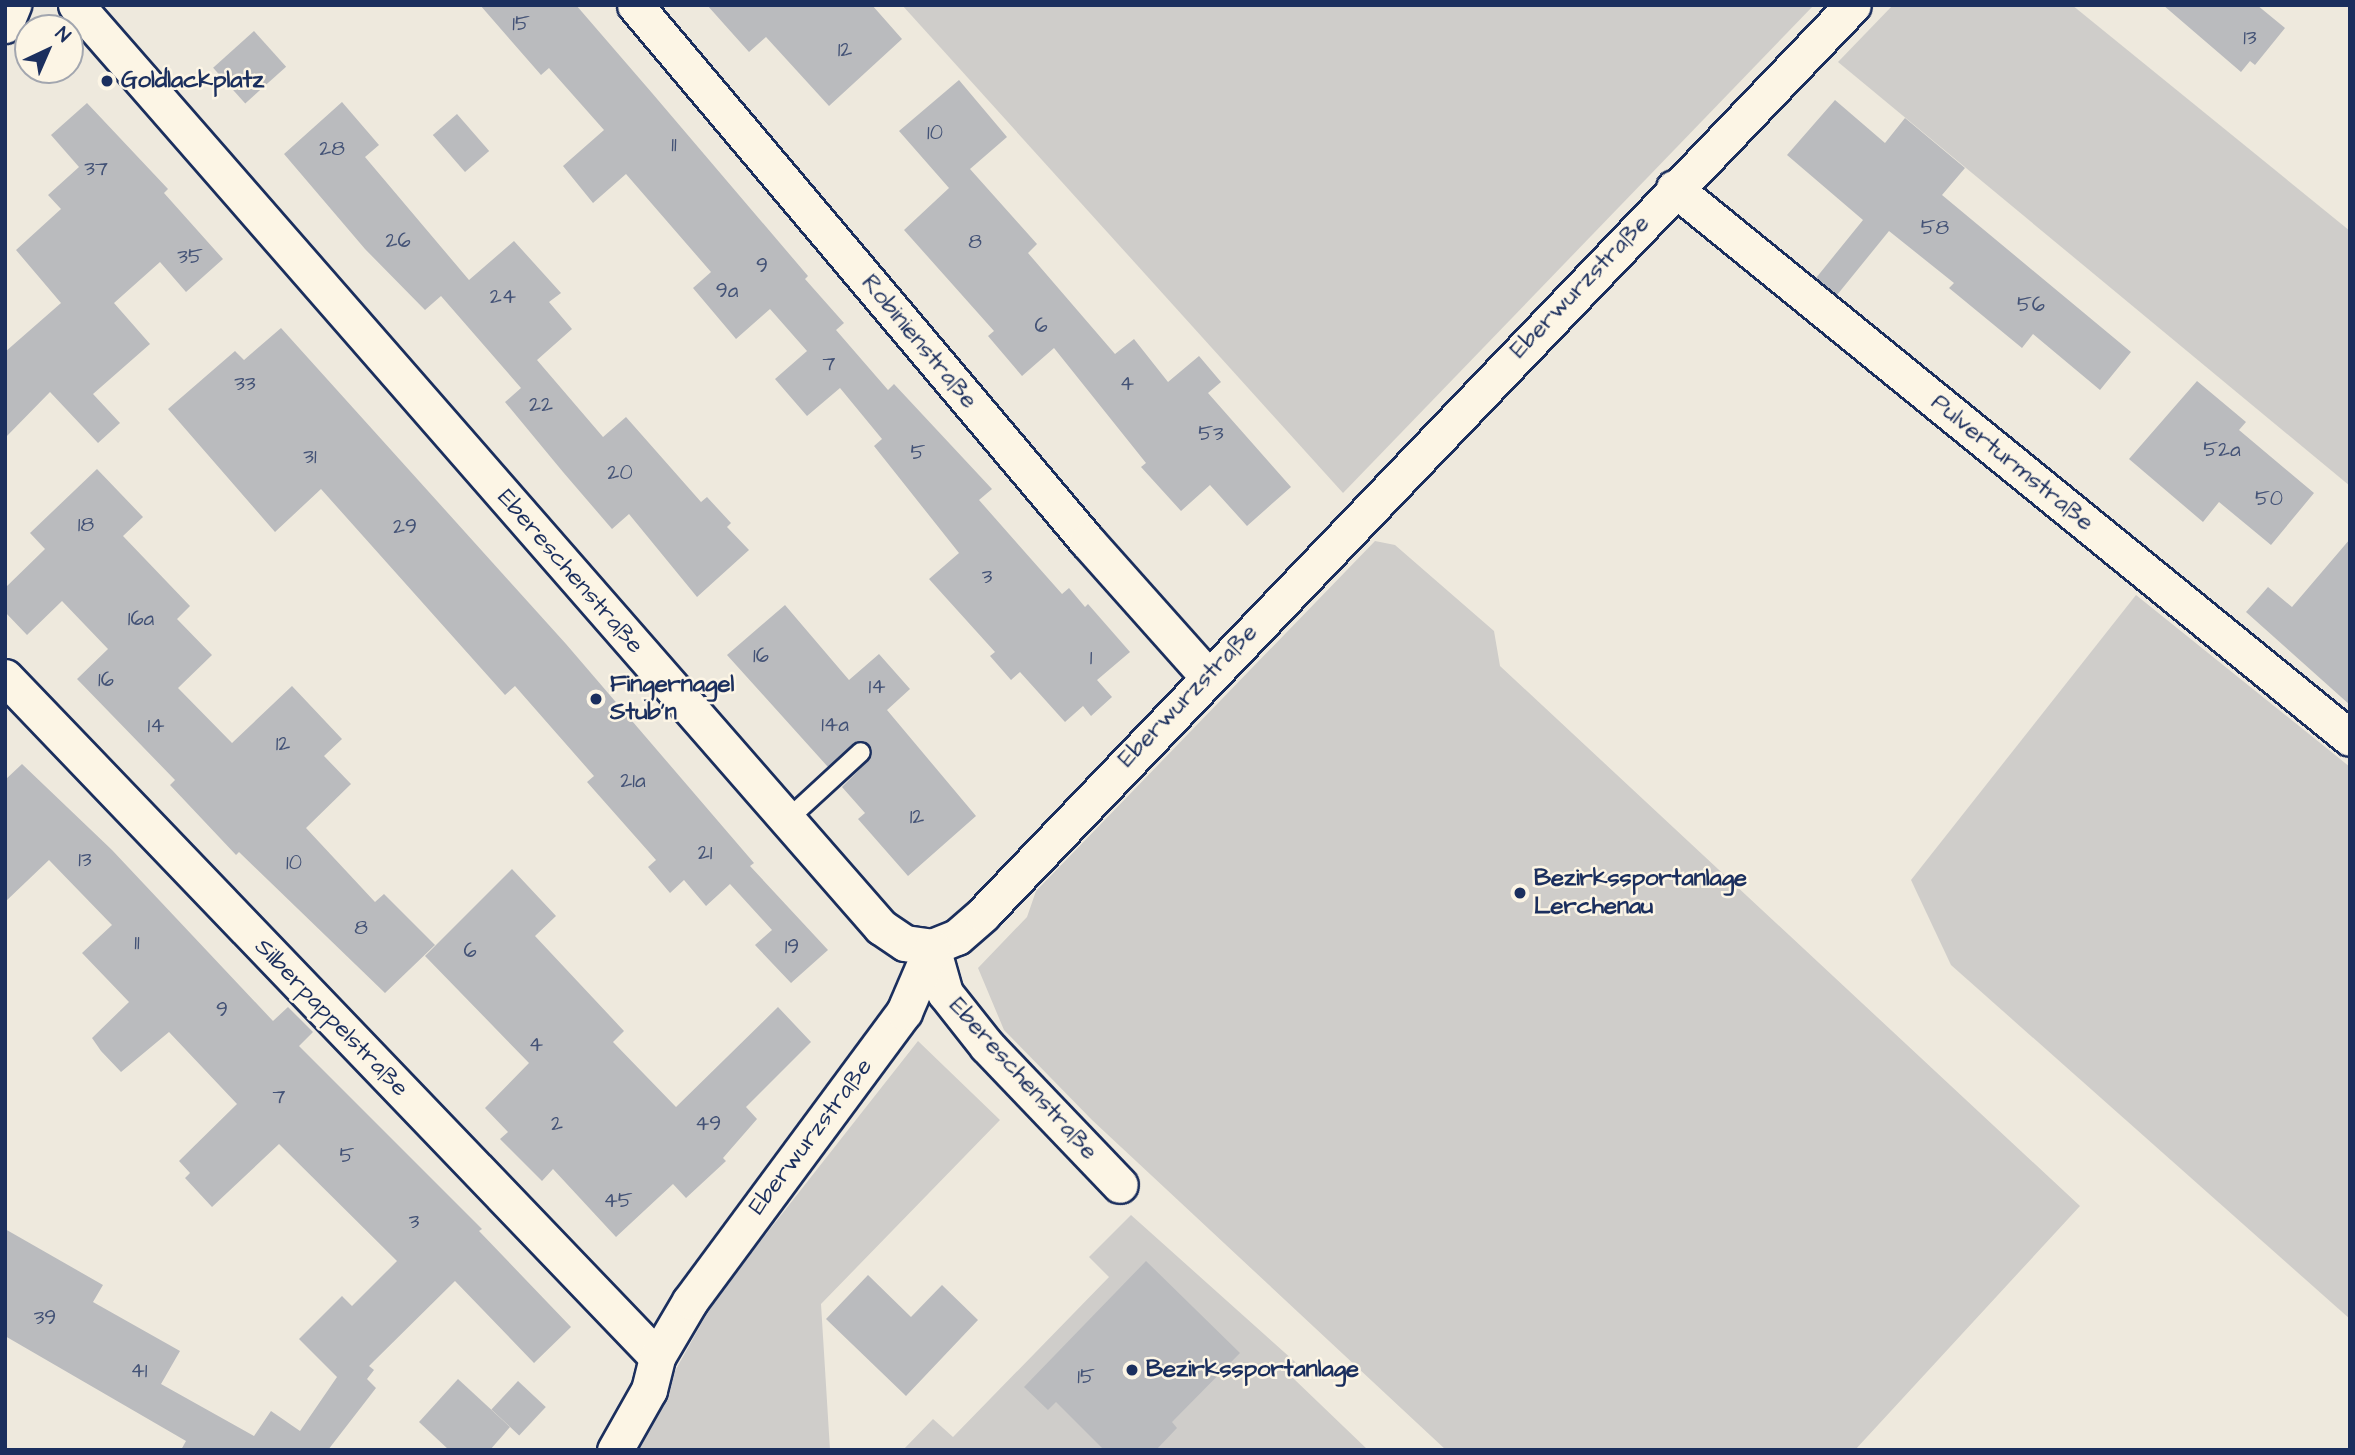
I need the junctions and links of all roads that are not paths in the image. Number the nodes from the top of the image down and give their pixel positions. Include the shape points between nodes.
1 (13, 5) edge
2 (75, 5) edge
3 (635, 5) edge
4 (1853, 5) edge
5 (5, 25) edge
6 (1674, 188) junction
7 (5, 677) edge
8 (1208, 677) junction
9 (2350, 738) edge
10 (861, 752) dead end
11 (787, 820) junction
12 (932, 947) junction
13 (1119, 1185) dead end
14 (657, 1357) junction
15 (615, 1450) edge

1 - 5 street
2 - 11 street, Ebereschenstraße
3 - 8 street, Robinienstraße via 1078,530
4 - 6 street, Eberwurzstraße
6 - 8 street, Eberwurzstraße
6 - 9 street, Pulverturmstraße
7 - 14 street, Silberpappelstraße
8 - 12 street, Eberwurzstraße via 983,914 957,937
10 - 11 lane
11 - 12 street, Ebereschenstraße via 881,927 905,943
12 - 13 street, Ebereschenstraße via 946,993 987,1046
12 - 14 street, Eberwurzstraße via 905,1012 706,1278
14 - 15 street, Eberwurzstraße via 649,1390

